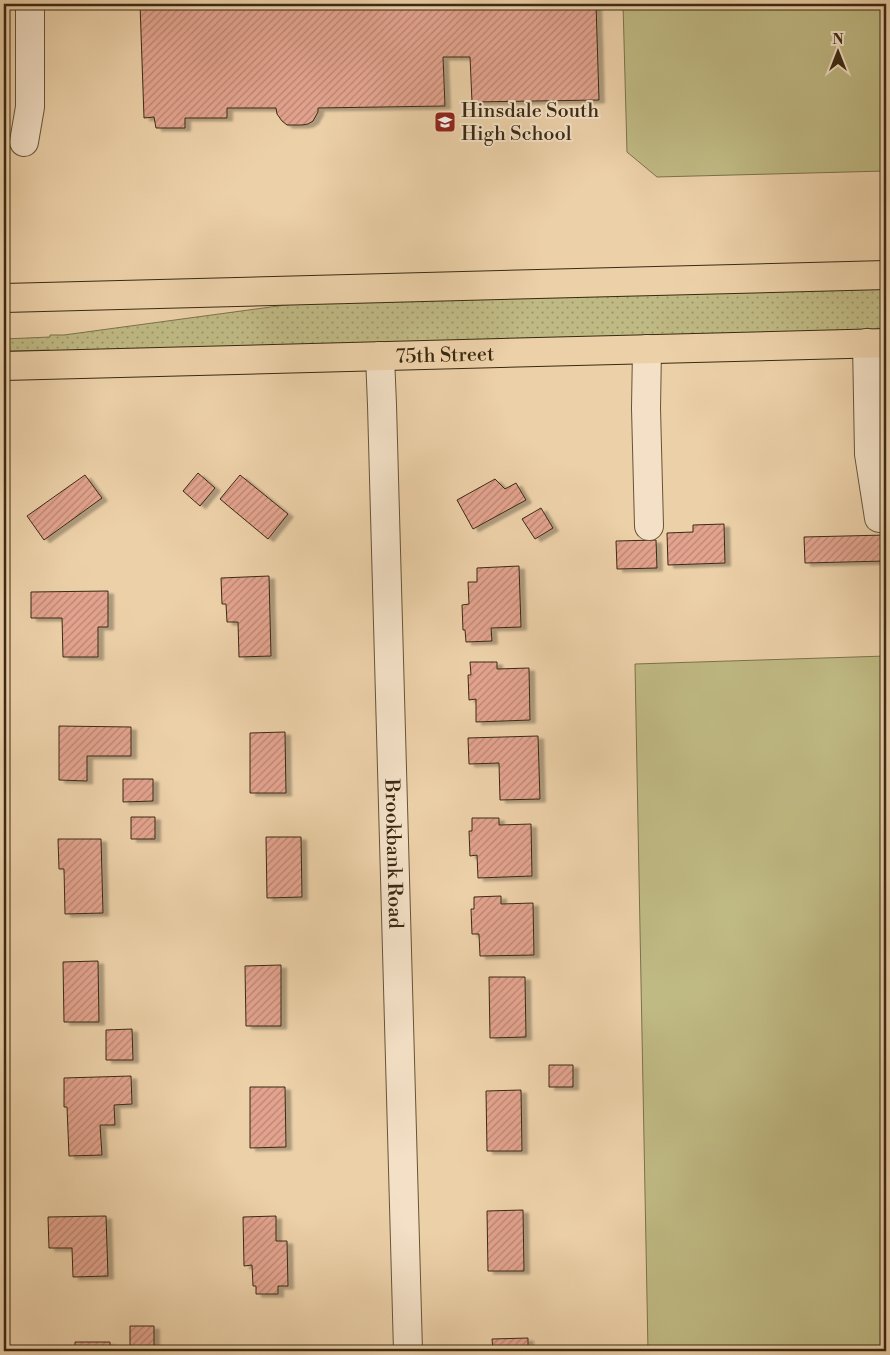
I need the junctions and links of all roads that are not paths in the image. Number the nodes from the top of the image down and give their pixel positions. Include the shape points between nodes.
1 (30, 4) edge
2 (24, 142) dead end
3 (886, 276) edge
4 (4, 298) edge
5 (877, 343) edge
6 (647, 349) junction
7 (380, 356) junction
8 (4, 366) edge
9 (878, 518) dead end
10 (649, 526) dead end
11 (408, 1351) edge

1 - 2 street via 30,107
3 - 4 main road
5 - 6 main road, 75th Street
5 - 9 street via 869,454
6 - 7 main road, 75th Street
6 - 10 street
7 - 8 main road, 75th Street
7 - 11 street, Brookbank Road

